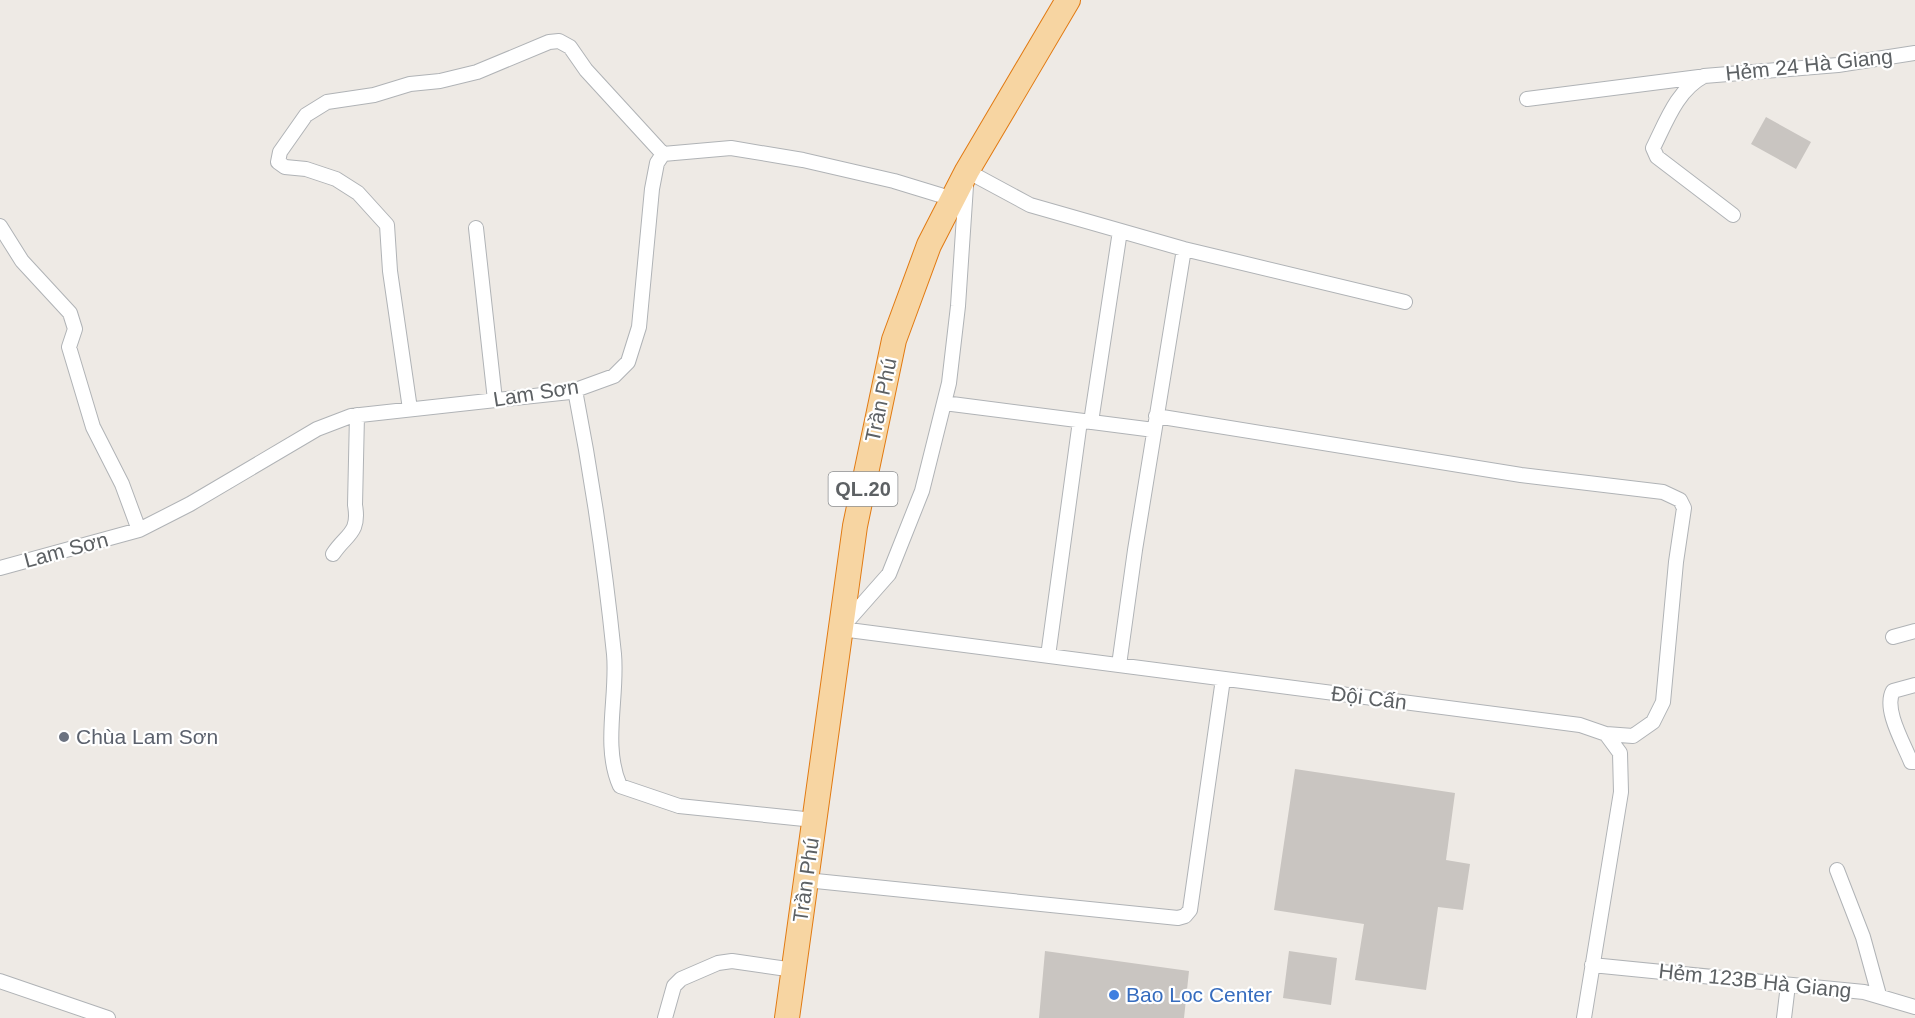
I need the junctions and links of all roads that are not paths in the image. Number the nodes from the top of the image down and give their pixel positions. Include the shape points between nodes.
1 (1068, 0) edge
2 (1915, 54) edge
3 (1704, 76) junction
4 (1527, 99) dead end
5 (663, 154) junction
6 (967, 171) junction
7 (953, 199) junction
8 (1733, 215) dead end
9 (0, 226) edge
10 (476, 228) dead end
11 (1120, 231) junction
12 (1185, 249) junction
13 (1405, 302) dead end
14 (575, 390) junction
15 (495, 400) junction
16 (944, 403) junction
17 (410, 409) junction
18 (357, 415) junction
19 (1085, 421) junction
20 (1155, 423) junction
21 (140, 530) junction
22 (333, 554) dead end
23 (0, 568) edge
24 (841, 629) junction
25 (1915, 631) edge
26 (1893, 637) dead end
27 (1048, 656) junction
28 (1119, 665) junction
29 (1223, 679) junction
30 (1915, 685) edge
31 (1606, 734) junction
32 (1915, 762) edge
33 (814, 820) junction
34 (1837, 870) dead end
35 (806, 880) junction
36 (1592, 965) junction
37 (794, 970) junction
38 (0, 981) edge
39 (1788, 985) junction
40 (1879, 995) junction
41 (1915, 1007) edge
42 (81, 1014) edge
43 (108, 1018) edge
44 (665, 1018) edge
45 (787, 1018) edge
46 (1584, 1018) edge
47 (1784, 1018) edge

1 - 6 highway, Trần Phú / QL.20
2 - 3 street, Hẻm 24 Hà Giang
3 - 4 street, Hẻm 24 Hà Giang
3 - 8 street, Hẻm 24 Hà Giang via 1691,83 1671,111 1653,148 1657,158
5 - 7 street via 731,148 826,165
5 - 14 street, Lam Sơn via 657,163 652,189 639,327 628,362 614,376
5 - 17 street via 586,70 570,47 559,41 477,72 327,102 306,115 280,152 278,162 336,179 358,193 387,225
6 - 7 highway, Trần Phú / QL.20
6 - 11 street via 1030,206
6 - 16 street via 958,306
7 - 24 highway, Trần Phú / QL.20 via 929,245 894,340 855,526
9 - 21 street via 22,261 70,313 75,329 69,347 93,427
10 - 15 street
11 - 12 street
11 - 19 street
12 - 13 street
12 - 20 street
14 - 15 street, Lam Sơn
14 - 33 street via 614,656 612,747 620,786 679,806
15 - 17 street, Lam Sơn
16 - 19 street, Đội Cấn
16 - 24 street via 922,491 889,574
17 - 18 street, Lam Sơn
18 - 21 street, Lam Sơn via 317,429
18 - 22 street via 358,520 351,535
19 - 20 street, Đội Cấn
19 - 27 street
20 - 28 street
20 - 31 street, Đội Cấn via 1663,492 1680,500 1684,508 1664,702 1653,722 1633,736
21 - 23 street, Lam Sơn
24 - 27 street, Đội Cấn
24 - 33 highway, Trần Phú / QL.20
25 - 26 street
27 - 28 street, Đội Cấn
28 - 29 street, Đội Cấn
29 - 31 street, Đội Cấn via 1580,725
29 - 35 street via 1190,910 1185,916
30 - 32 street via 1893,691 1890,696 1893,715 1911,762
31 - 36 street via 1620,753 1621,792
33 - 35 highway, Trần Phú / QL.20
34 - 40 street via 1863,937
35 - 37 highway, Trần Phú / QL.20
36 - 39 street, Hẻm 123B Hà Giang
36 - 46 street
37 - 44 street via 732,961 718,963 674,986
37 - 45 highway, Trần Phú / QL.20
38 - 42 street
39 - 40 street, Hẻm 123B Hà Giang
39 - 47 street
40 - 41 street, Hẻm 123B Hà Giang
42 - 43 street

